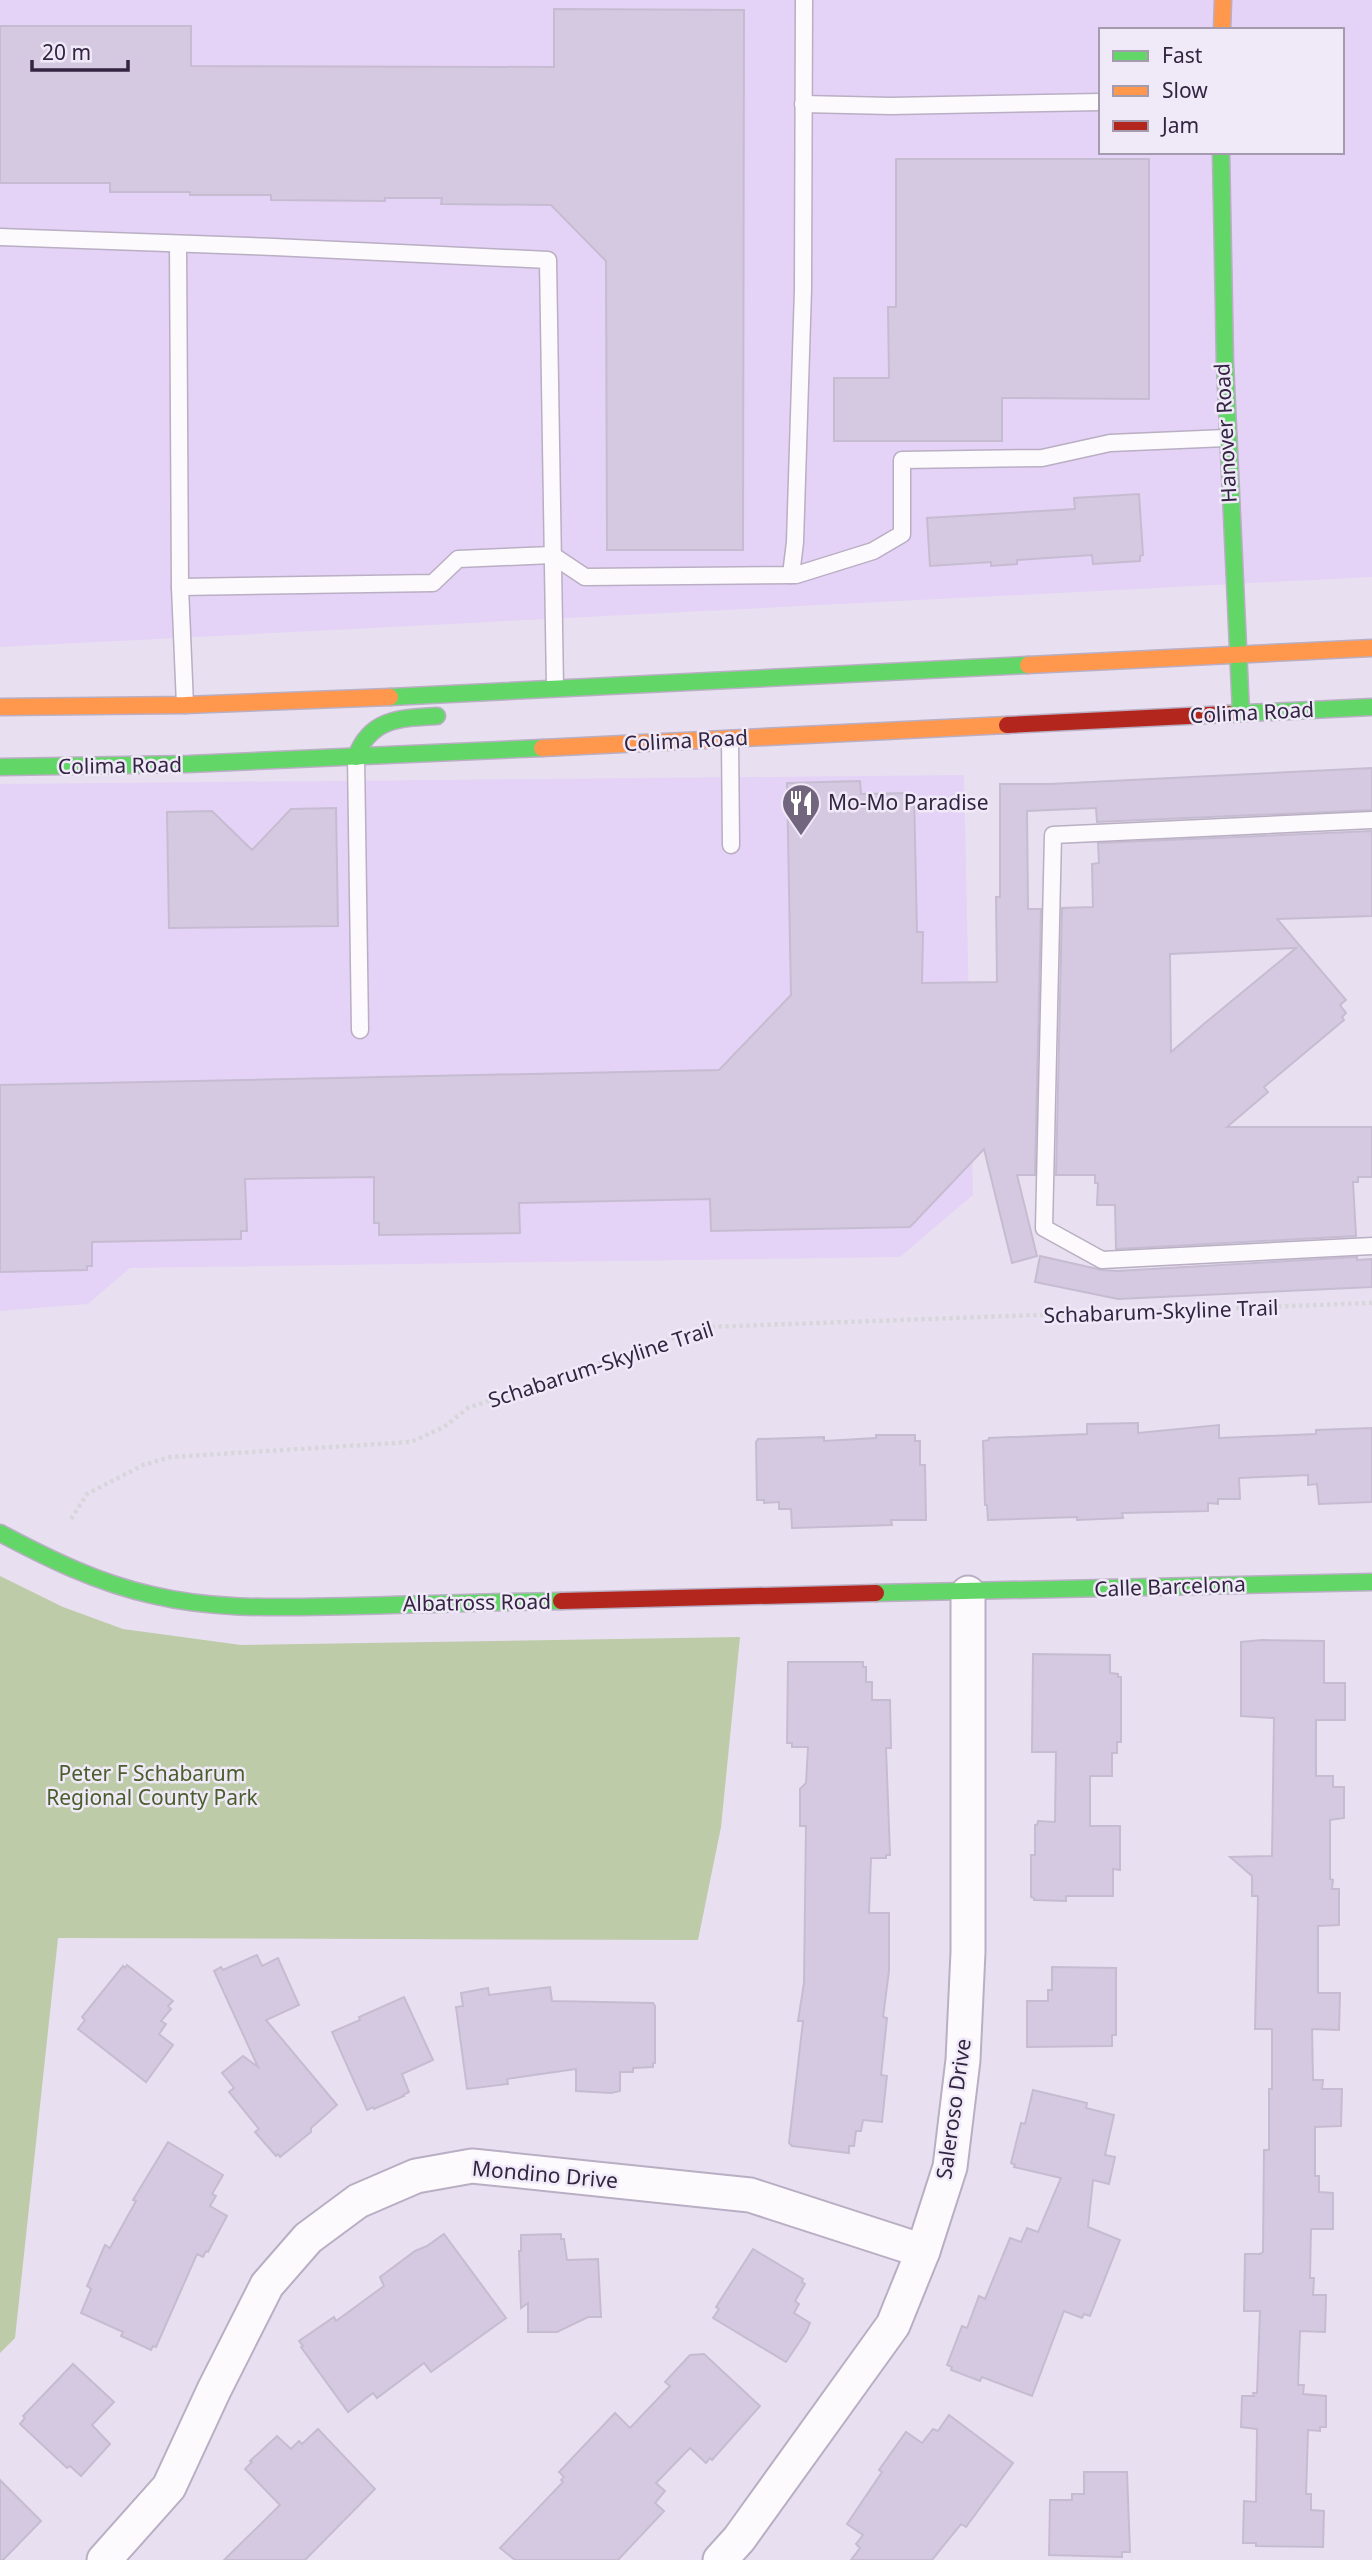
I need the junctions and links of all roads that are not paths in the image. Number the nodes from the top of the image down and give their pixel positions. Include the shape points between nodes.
1 (804, 0) edge
2 (1223, 0) edge
3 (1222, 28) edge
4 (1099, 102) edge
5 (803, 104) junction
6 (1222, 154) edge
7 (0, 237) edge
8 (178, 244) junction
9 (1226, 438) junction
10 (552, 555) junction
11 (792, 575) junction
12 (180, 587) junction
13 (1372, 648) edge
14 (1238, 654) junction
15 (555, 688) junction
16 (185, 705) junction
17 (524, 706) dead end
18 (0, 707) edge
19 (1372, 707) edge
20 (1241, 713) junction
21 (458, 715) dead end
22 (730, 739) junction
23 (356, 757) junction
24 (0, 767) edge
25 (1372, 820) edge
26 (731, 845) dead end
27 (360, 1030) dead end
28 (1372, 1246) edge
29 (0, 1533) edge
30 (1372, 1582) edge
31 (968, 1593) junction
32 (923, 2251) junction
33 (739, 2553) edge
34 (104, 2560) edge

1 - 5 lane
2 - 3 main road
4 - 5 lane
5 - 11 lane via 803,289
6 - 9 main road, Hanover Road
7 - 8 lane
8 - 10 lane via 548,260
8 - 12 lane
9 - 11 lane via 1110,443 1042,458 902,460 902,534 873,551
9 - 14 main road, Hanover Road
10 - 11 lane via 585,578
10 - 12 lane via 458,559 433,583
10 - 15 lane
12 - 16 lane
13 - 14 main road
14 - 15 main road
14 - 20 main road, Hanover Road
15 - 16 main road
15 - 17 main road
16 - 18 main road
19 - 20 main road, Colima Road
20 - 22 main road, Colima Road
21 - 23 main road via 403,718 381,725 362,741
22 - 23 main road, Colima Road
22 - 26 lane
23 - 24 main road, Colima Road
23 - 27 lane
25 - 28 lane via 1053,835 1044,1228 1102,1260
29 - 31 main road, Albatross Road via 50,1560 109,1583 174,1600 249,1608
30 - 31 main road, Calle Barcelona
31 - 32 street, Saleroso Drive via 968,1952 963,2060 950,2167
32 - 33 street, Saleroso Drive via 892,2325
32 - 34 street, Mondino Drive via 750,2195 472,2166 415,2176 358,2202 328,2224 305,2241 267,2285 169,2487

